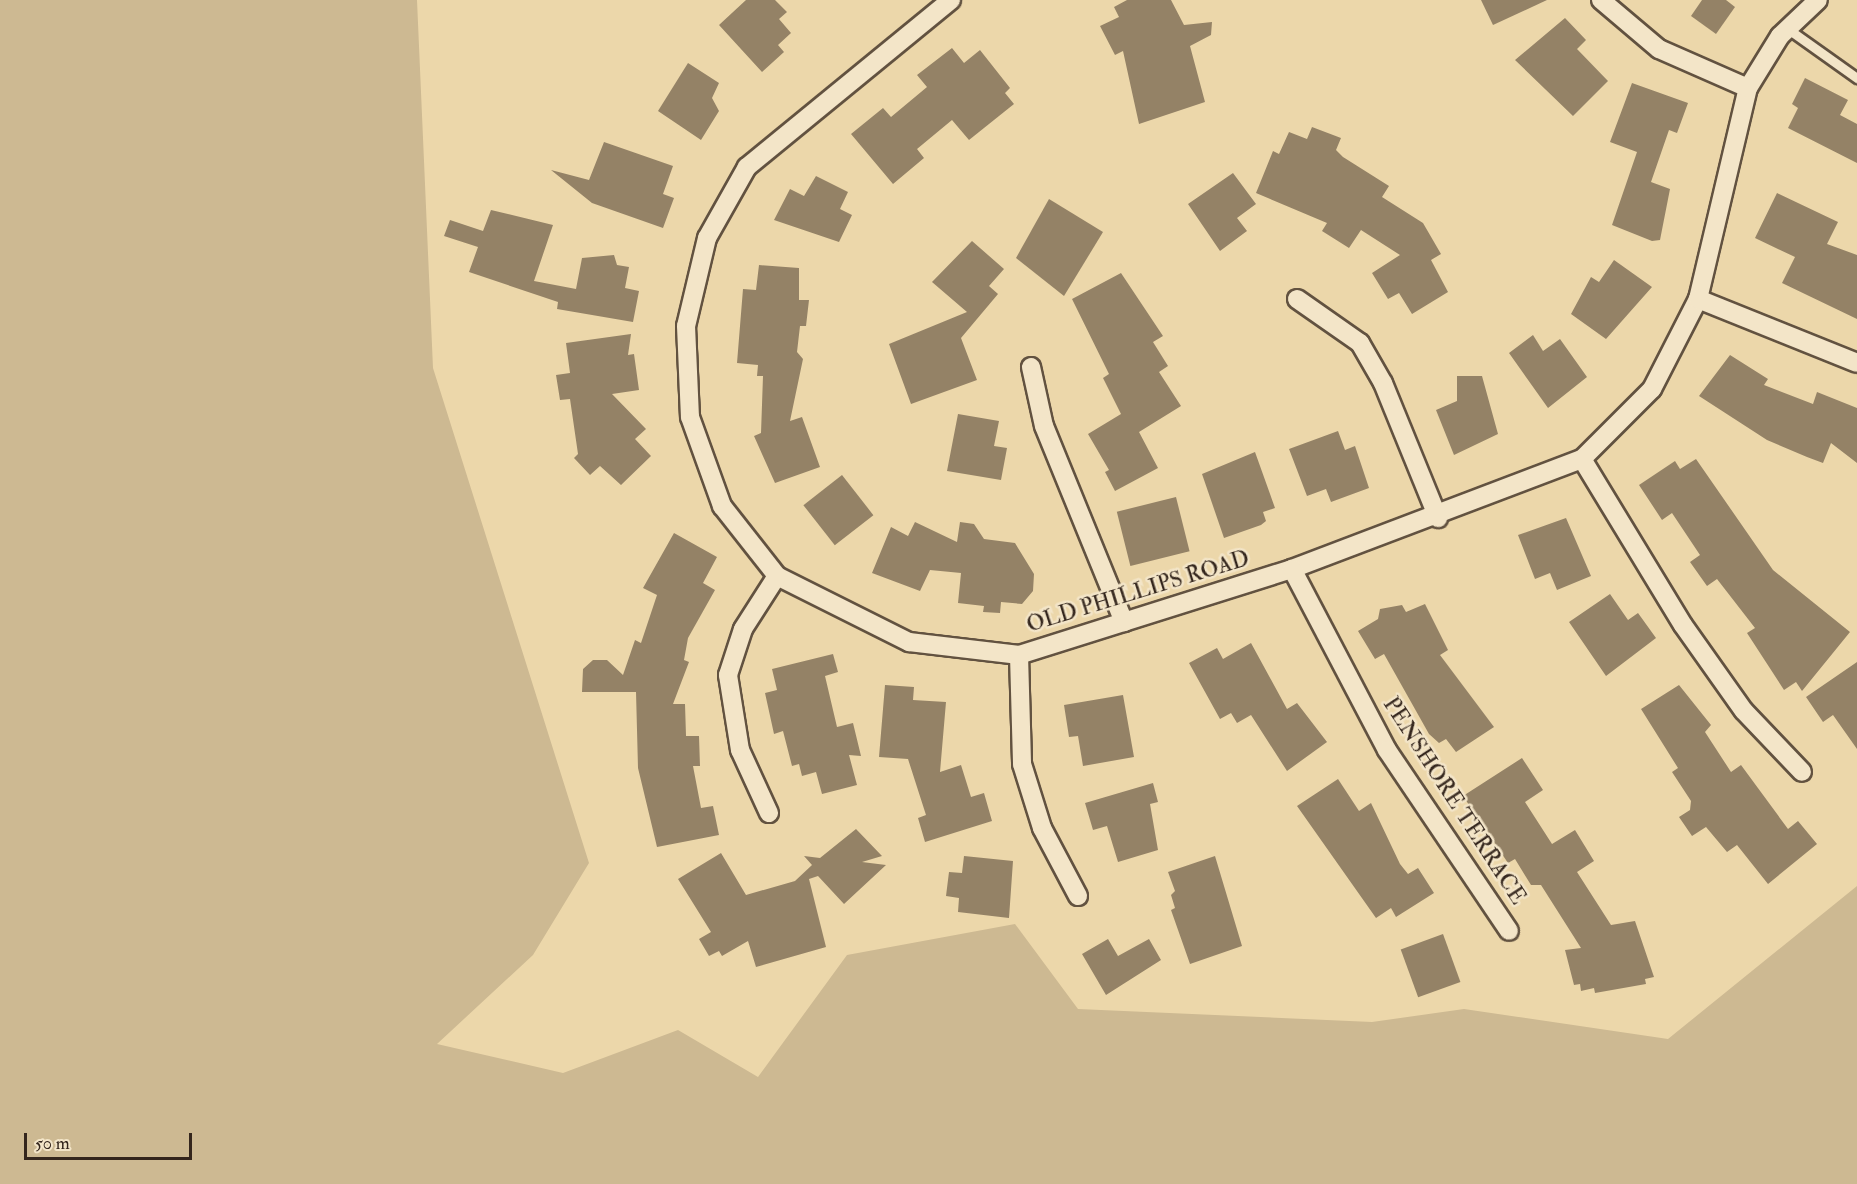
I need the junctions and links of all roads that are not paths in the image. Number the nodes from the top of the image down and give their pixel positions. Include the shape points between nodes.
1 (951, 0) edge
2 (1601, 0) edge
3 (1818, 0) edge
4 (1788, 29) junction
5 (1857, 78) edge
6 (1748, 88) junction
7 (1297, 299) dead end
8 (1698, 299) junction
9 (1857, 363) edge
10 (1031, 367) dead end
11 (1581, 459) junction
12 (1438, 518) junction
13 (1292, 569) junction
14 (777, 576) junction
15 (1124, 622) junction
16 (1019, 655) junction
17 (1802, 772) dead end
18 (769, 813) dead end
19 (1078, 896) dead end
20 (1509, 931) dead end

1 - 14 street, OLD PHILLIPS ROAD via 747,167 707,238 686,326 690,417 722,506
2 - 6 street via 1659,49
3 - 4 street, OLD PHILLIPS ROAD
4 - 5 lane
4 - 6 street, OLD PHILLIPS ROAD
6 - 8 street, OLD PHILLIPS ROAD
7 - 12 street via 1360,343 1383,384
8 - 9 street
8 - 11 street, OLD PHILLIPS ROAD via 1652,388
10 - 15 street via 1044,426
11 - 12 street, OLD PHILLIPS ROAD
11 - 17 street via 1683,625 1744,711
12 - 13 street, OLD PHILLIPS ROAD
13 - 15 street, OLD PHILLIPS ROAD
13 - 20 street, PENSHORE TERRACE via 1387,750
14 - 16 street, OLD PHILLIPS ROAD via 909,642
14 - 18 street via 743,629 728,675 740,750
15 - 16 street, OLD PHILLIPS ROAD
16 - 19 street via 1022,764 1042,828

